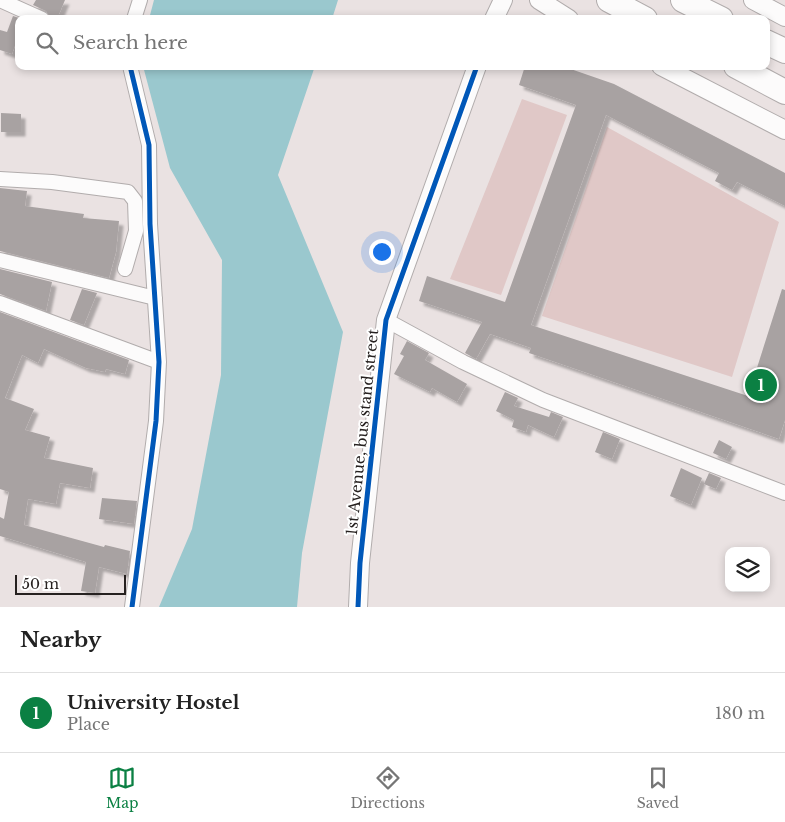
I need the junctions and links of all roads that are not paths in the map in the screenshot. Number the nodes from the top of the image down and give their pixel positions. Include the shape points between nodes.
1 (0, 0) edge
2 (140, 0) edge
3 (503, 0) edge
4 (539, 0) edge
5 (609, 0) edge
6 (683, 0) edge
7 (753, 0) edge
8 (33, 15) edge
9 (135, 15) edge
10 (496, 15) edge
11 (563, 15) edge
12 (637, 15) edge
13 (712, 15) edge
14 (785, 16) edge
15 (770, 44) edge
16 (785, 51) edge
17 (131, 70) edge
18 (476, 70) edge
19 (669, 70) edge
20 (744, 70) edge
21 (785, 92) edge
22 (785, 130) edge
23 (0, 179) edge
24 (0, 260) edge
25 (125, 270) dead end
26 (155, 298) junction
27 (0, 303) edge
28 (386, 320) junction
29 (159, 362) junction
30 (785, 493) edge
31 (132, 607) edge
32 (358, 607) edge

1 - 8 street
2 - 9 street
3 - 10 street
4 - 11 street
5 - 12 highway
6 - 13 highway
7 - 14 street
15 - 16 highway
17 - 26 street via 149,145
18 - 28 street, 1st Avenue, bus stand street
19 - 22 street
20 - 21 highway
23 - 25 street via 128,192 135,201 136,231
24 - 26 street
26 - 29 street
27 - 29 street
28 - 30 street via 543,400
28 - 32 street, 1st Avenue, bus stand street
29 - 31 street via 156,421

